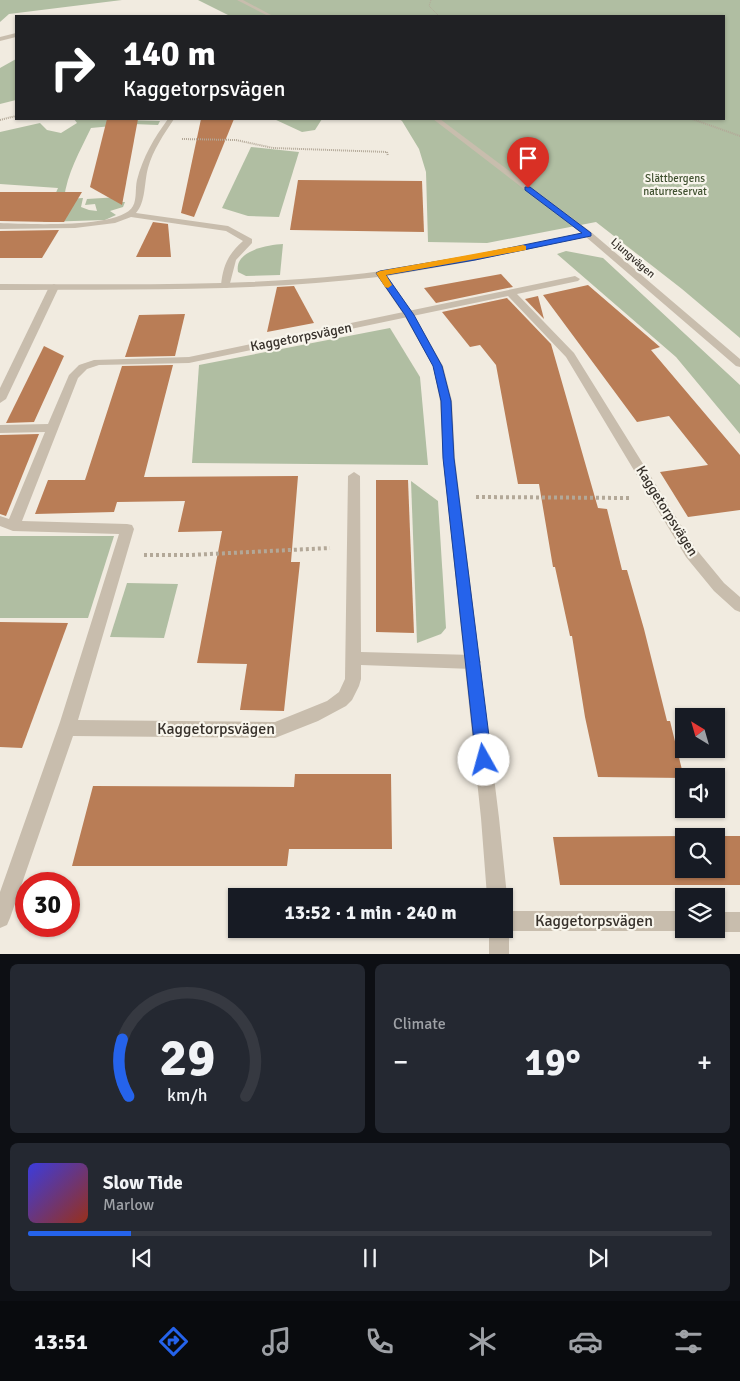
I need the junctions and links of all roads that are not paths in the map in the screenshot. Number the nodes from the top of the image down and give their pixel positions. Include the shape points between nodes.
1 (239, 0) edge
2 (269, 15) edge
3 (15, 35) edge
4 (0, 39) edge
5 (170, 120) edge
6 (437, 120) edge
7 (132, 215) junction
8 (0, 226) edge
9 (588, 234) junction
10 (380, 273) junction
11 (575, 279) dead end
12 (226, 285) junction
13 (0, 287) edge
14 (54, 287) junction
15 (511, 293) junction
16 (409, 315) junction
17 (740, 364) edge
18 (0, 399) edge
19 (51, 428) junction
20 (0, 430) edge
21 (354, 476) dead end
22 (6, 523) edge
23 (740, 606) edge
24 (353, 658) junction
25 (473, 662) junction
26 (66, 728) junction
27 (495, 888) edge
28 (0, 918) edge
29 (513, 921) edge
30 (675, 921) edge
31 (725, 922) edge
32 (740, 922) edge
33 (499, 938) edge
34 (500, 954) edge

1 - 2 street
3 - 4 street
5 - 7 street via 149,153
6 - 9 street, Ljungvägen
7 - 8 street via 114,222 87,225
7 - 12 street via 228,229 249,241 228,262
9 - 10 street via 475,258
9 - 17 street, Ljungvägen
10 - 12 street
10 - 16 street
11 - 15 street, Kaggetorpsvägen
12 - 14 street
13 - 14 street
14 - 18 street
15 - 16 street, Kaggetorpsvägen
15 - 23 street, Kaggetorpsvägen via 570,355 691,552 719,588
16 - 19 street, Kaggetorpsvägen via 189,360 98,362 83,367 73,377
16 - 25 street via 438,366 446,401 453,497
19 - 20 street
19 - 22 street, Kaggetorpsvägen
21 - 24 street, Kaggetorpsvägen
22 - 26 street, Kaggetorpsvägen via 127,529 100,628
24 - 25 street
24 - 26 street, Kaggetorpsvägen via 353,679 345,698 275,730
25 - 27 street
26 - 28 street, Kaggetorpsvägen
29 - 30 street, Kaggetorpsvägen
31 - 32 street
33 - 34 street

